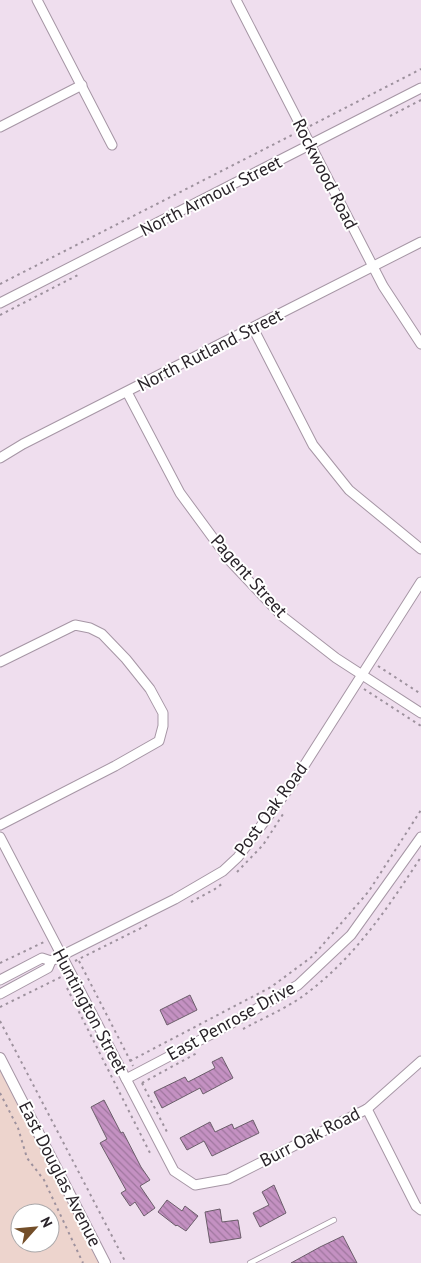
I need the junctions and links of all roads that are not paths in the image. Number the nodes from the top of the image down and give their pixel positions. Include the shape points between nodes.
1 (37, 0) edge
2 (238, 1) edge
3 (82, 86) junction
4 (421, 88) edge
5 (0, 127) edge
6 (112, 145) dead end
7 (310, 145) junction
8 (421, 242) edge
9 (373, 267) junction
10 (0, 303) edge
11 (253, 328) junction
12 (421, 344) edge
13 (127, 392) junction
14 (0, 458) edge
15 (421, 549) edge
16 (421, 582) edge
17 (0, 662) edge
18 (366, 678) junction
19 (421, 713) edge
20 (0, 825) edge
21 (421, 837) edge
22 (0, 838) edge
23 (55, 959) junction
24 (0, 980) edge
25 (0, 994) edge
26 (0, 1058) edge
27 (421, 1061) edge
28 (126, 1079) junction
29 (367, 1109) junction
30 (187, 1179) joint
31 (421, 1210) edge
32 (334, 1220) dead end
33 (105, 1263) edge
34 (250, 1263) edge

1 - 3 street
2 - 7 street, Rockwood Road
3 - 5 street
3 - 6 street
4 - 7 street, North Armour Street
7 - 9 street, Rockwood Road
7 - 10 street, North Armour Street
8 - 9 street, North Rutland Street
9 - 11 street, North Rutland Street
9 - 12 street, Rockwood Road
11 - 13 street, North Rutland Street
11 - 15 street via 313,445 349,490
13 - 14 street, North Rutland Street
13 - 18 street, Pagent Street via 180,493 230,561 282,616
16 - 18 street, Post Oak Road
17 - 20 street via 75,625 90,628 102,634 126,659 150,689 163,713 159,741
18 - 19 street, Pagent Street
18 - 23 street, Post Oak Road via 238,857 222,871 175,898
21 - 28 street, East Penrose Drive via 351,935 298,985
22 - 23 street, Huntington Street
23 - 24 street, Post Oak Road via 42,958
23 - 25 street, Post Oak Road via 48,968
23 - 28 street, Huntington Street via 68,969
26 - 33 street, East Douglas Avenue
27 - 29 street, Burr Oak Road
28 - 30 street, Huntington Street via 174,1171
29 - 30 street, Burr Oak Road via 228,1179 195,1185
29 - 31 street via 416,1206
32 - 34 lane

